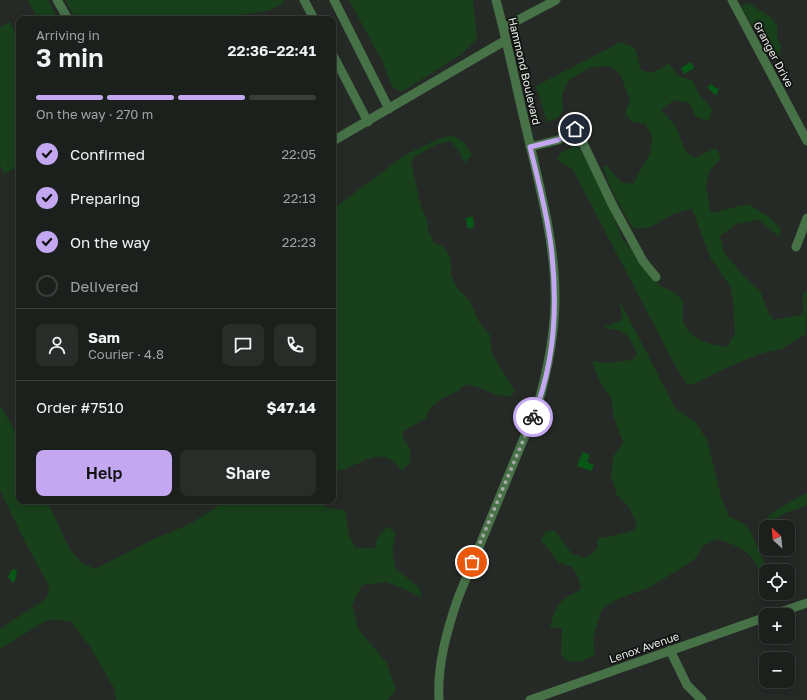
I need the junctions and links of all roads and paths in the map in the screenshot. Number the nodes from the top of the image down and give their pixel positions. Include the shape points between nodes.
1 (57, 0) edge
2 (304, 0) edge
3 (334, 0) edge
4 (496, 0) edge
5 (556, 0) edge
6 (732, 0) edge
7 (66, 16) edge
8 (312, 16) edge
9 (503, 28) junction
10 (506, 40) junction
11 (336, 61) edge
12 (389, 109) junction
13 (368, 122) junction
14 (336, 139) edge
15 (807, 141) edge
16 (530, 147) junction
17 (807, 218) edge
18 (796, 247) dead end
19 (656, 277) dead end
20 (807, 603) edge
21 (792, 608) edge
22 (759, 619) edge
23 (670, 650) junction
24 (439, 700) edge
25 (530, 700) edge
26 (702, 700) edge

1 - 7 street
2 - 8 street
3 - 12 street
4 - 9 street, Hammond Boulevard
5 - 9 street
6 - 15 street, Granger Drive
9 - 10 street, Hammond Boulevard
10 - 12 street
10 - 16 street, Hammond Boulevard
11 - 13 street
12 - 13 street
13 - 14 street
16 - 19 street via 558,140 573,130 578,134 613,206
16 - 24 street, Hammond Boulevard via 544,205 554,268 554,315 550,351 538,404 448,628 440,674
17 - 18 street
20 - 21 street
22 - 23 street, Lenox Avenue
23 - 25 street, Lenox Avenue
23 - 26 street via 687,685

